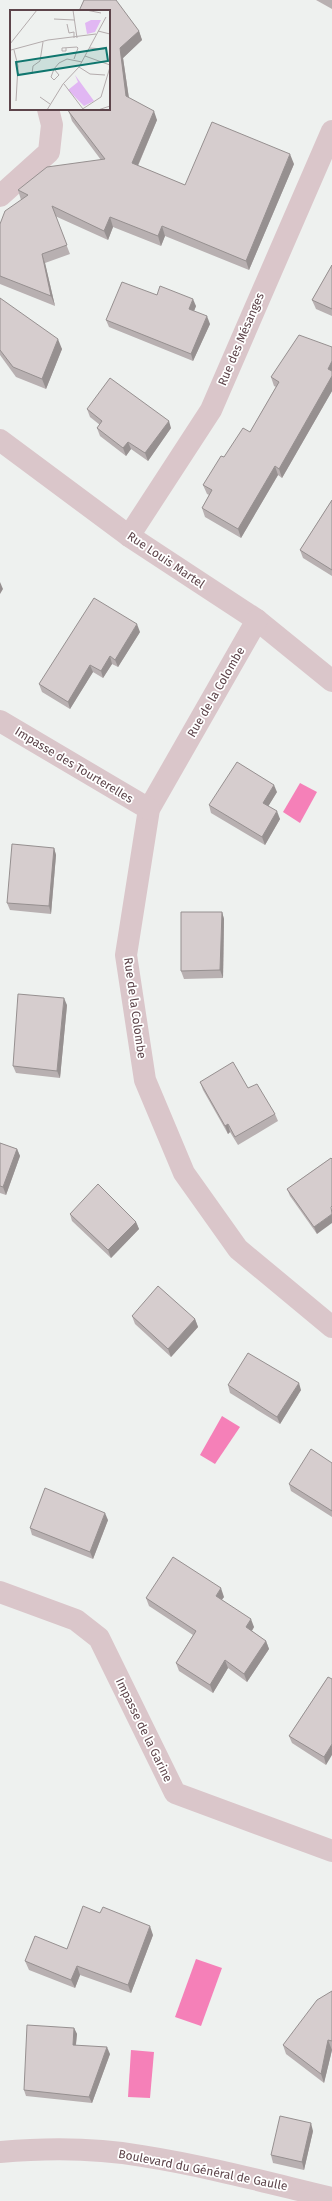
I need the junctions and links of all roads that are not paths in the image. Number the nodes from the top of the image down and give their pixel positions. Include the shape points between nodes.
1 (48, 110) edge
2 (332, 131) edge
3 (0, 196) edge
4 (0, 440) edge
5 (129, 536) junction
6 (257, 620) junction
7 (332, 681) edge
8 (0, 721) edge
9 (149, 809) junction
10 (327, 1315) edge
11 (0, 1592) edge
12 (332, 1851) edge
13 (0, 2152) edge
14 (332, 2198) edge

1 - 3 street via 52,125 49,152
2 - 5 street, Rue des Mésanges via 211,410
4 - 5 street, Rue Louis Martel
5 - 6 street, Rue Louis Martel
6 - 7 street, Rue Louis Martel
6 - 9 street, Rue de la Colombe
8 - 9 street, Impasse des Tourterelles
9 - 10 street, Rue de la Colombe via 126,955 145,1080 184,1173 238,1249
11 - 12 street, Impasse de la Garine via 76,1620 99,1638 175,1793
13 - 14 street, Boulevard du Général de Gaulle via 101,2151 143,2156

